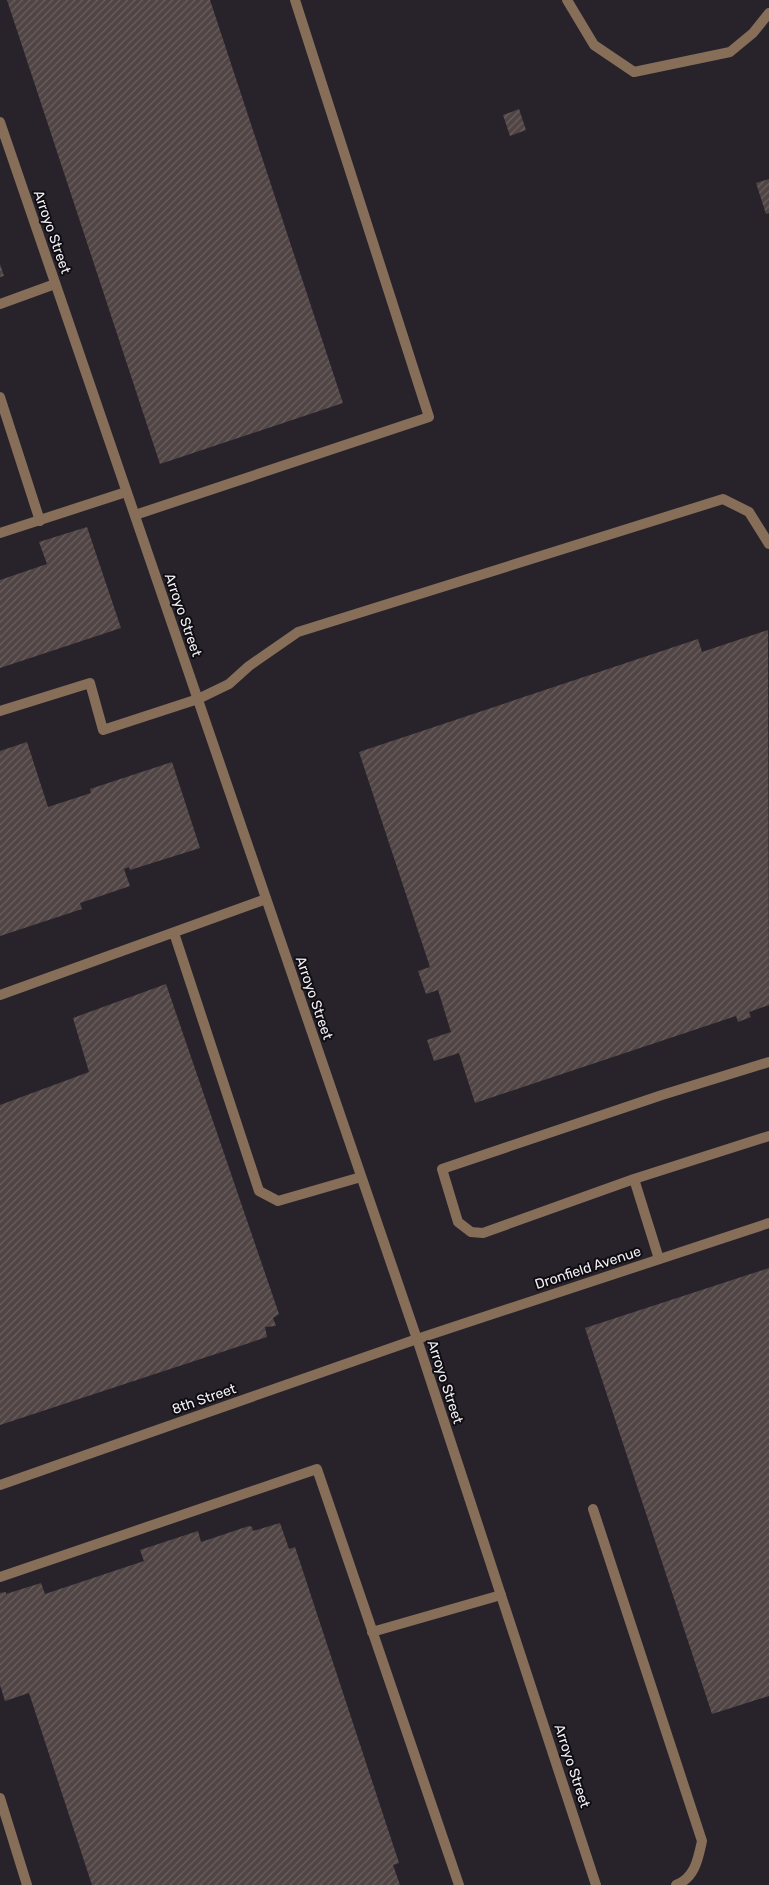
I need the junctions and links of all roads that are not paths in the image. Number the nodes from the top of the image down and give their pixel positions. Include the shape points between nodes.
1 (295, 0) edge
2 (568, 0) edge
3 (769, 13) edge
4 (0, 122) edge
5 (55, 284) junction
6 (0, 304) edge
7 (0, 398) edge
8 (126, 492) junction
9 (135, 515) junction
10 (40, 520) junction
11 (0, 533) edge
12 (769, 544) edge
13 (198, 699) junction
14 (0, 711) edge
15 (266, 899) junction
16 (174, 933) junction
17 (0, 995) edge
18 (769, 1062) edge
19 (769, 1136) edge
20 (361, 1177) junction
21 (634, 1179) junction
22 (769, 1223) edge
23 (659, 1259) junction
24 (416, 1339) junction
25 (0, 1484) edge
26 (594, 1509) dead end
27 (0, 1577) edge
28 (501, 1595) junction
29 (372, 1632) junction
30 (0, 1798) edge
31 (27, 1885) edge
32 (459, 1885) edge
33 (596, 1885) edge
34 (676, 1885) edge

1 - 9 street via 428,417
2 - 3 street via 594,45 634,72 730,52 753,33
4 - 5 street, Arroyo Street
5 - 6 street
5 - 8 street, Arroyo Street
7 - 10 street
8 - 9 street, Arroyo Street
8 - 10 street
9 - 13 street, Arroyo Street
10 - 11 street
12 - 13 street via 749,512 723,499 298,632 229,684
13 - 14 street via 103,730 90,683
13 - 15 street, Arroyo Street
15 - 16 street
15 - 20 street, Arroyo Street
16 - 17 street
16 - 20 street via 259,1191 278,1201
18 - 21 street via 442,1169 458,1222 471,1232 483,1233
19 - 21 street
20 - 24 street, Arroyo Street
21 - 23 street
22 - 23 street, Dronfield Avenue
23 - 24 street, Dronfield Avenue
24 - 25 street, 8th Street
24 - 28 street, Arroyo Street
26 - 34 street via 702,1841 697,1866 684,1882
27 - 29 street via 317,1469
28 - 29 street
28 - 33 street, Arroyo Street
29 - 32 street
30 - 31 street

